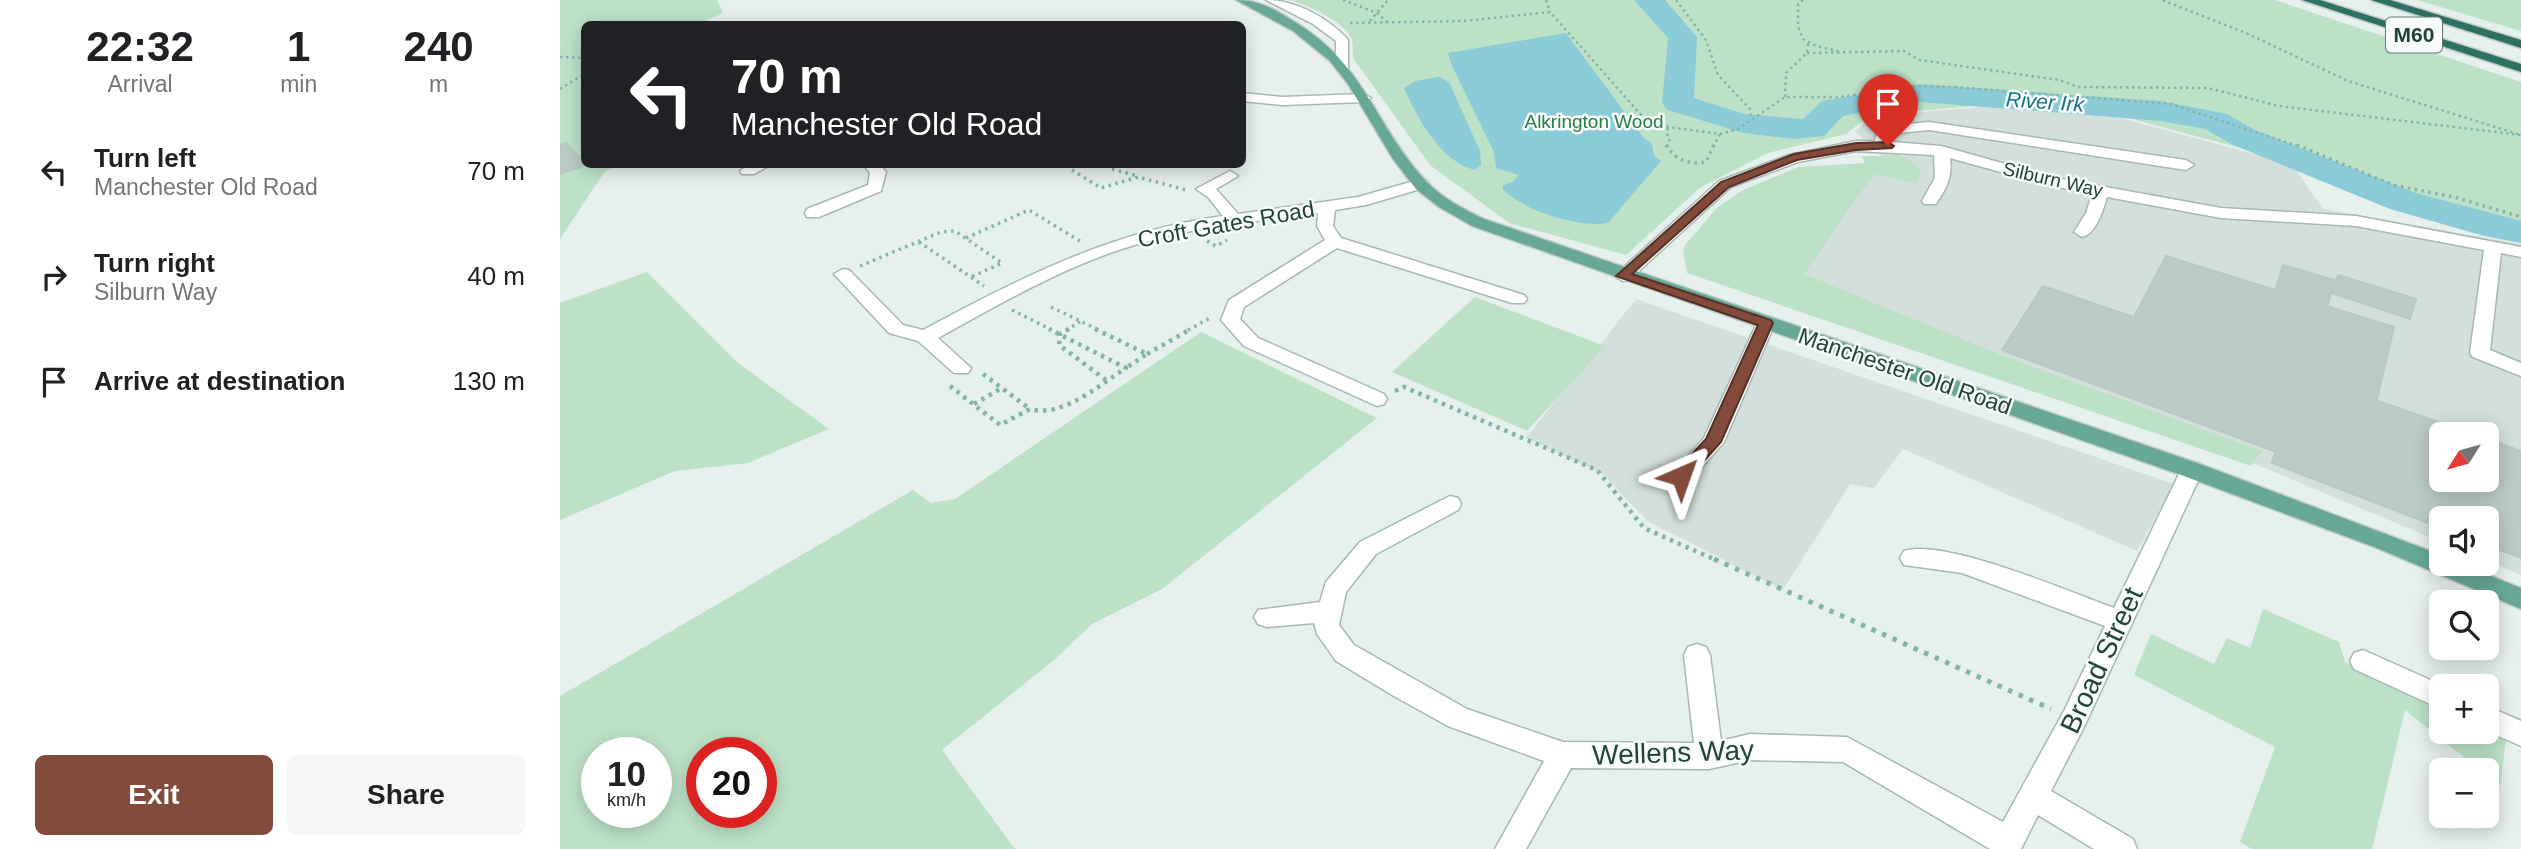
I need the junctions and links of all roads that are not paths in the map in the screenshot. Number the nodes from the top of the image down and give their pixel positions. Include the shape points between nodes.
1 (1242, 0) edge
2 (1272, 0) edge
3 (2308, 0) edge
4 (2378, 0) edge
5 (2521, 44) edge
6 (1343, 67) junction
7 (2521, 68) edge
8 (1246, 97) edge
9 (1364, 98) junction
10 (1888, 146) junction
11 (1941, 151) junction
12 (2186, 165) dead end
13 (755, 168) edge
14 (874, 168) edge
15 (748, 171) dead end
16 (1230, 176) dead end
17 (1421, 184) junction
18 (2101, 191) junction
19 (1930, 201) dead end
20 (1327, 206) junction
21 (813, 213) dead end
22 (1234, 219) junction
23 (2082, 232) dead end
24 (1335, 242) junction
25 (2493, 246) junction
26 (2521, 252) edge
27 (843, 274) road end
28 (1623, 276) junction
29 (1518, 299) dead end
30 (1766, 323) junction
31 (925, 337) junction
32 (961, 368) road end
33 (2521, 370) edge
34 (1377, 399) road end
35 (2192, 470) junction
36 (1681, 476) dead end
37 (1450, 504) dead end
38 (1912, 558) dead end
39 (2521, 599) edge
40 (1330, 611) junction
41 (1267, 617) dead end
42 (2120, 621) junction
43 (1697, 655) dead end
44 (2363, 662) dead end
45 (2429, 692) edge
46 (2499, 724) edge
47 (2521, 734) edge
48 (1563, 755) junction
49 (1709, 756) junction
50 (2034, 797) junction
51 (2007, 845) edge
52 (1510, 849) edge
53 (2122, 849) edge

1 - 6 main road, Manchester Old Road via 1295,28
2 - 6 street via 1306,13 1342,40
3 - 7 highway, M60
4 - 5 highway, M60
6 - 9 main road, Manchester Old Road
8 - 9 street
9 - 17 main road, Manchester Old Road
10 - 11 street, Silburn Way
10 - 12 street via 1881,140 1883,130 1929,126
10 - 28 street, Silburn Way via 1856,146 1794,158 1725,184
11 - 18 street, Silburn Way
11 - 19 street via 1945,168 1941,186
13 - 15 street
14 - 21 street via 878,172 875,188
16 - 22 street via 1204,189 1214,194
17 - 20 street, Croft Gates Road via 1360,202
17 - 28 main road, Manchester Old Road via 1450,207 1486,226
18 - 23 street
18 - 25 street, Silburn Way via 2221,213 2378,224
20 - 22 street, Croft Gates Road
20 - 24 street via 1325,226
22 - 31 street, Croft Gates Road via 1118,244 989,296
24 - 29 street
24 - 34 street via 1236,304 1230,320 1251,342
25 - 26 street, Silburn Way
25 - 33 street via 2480,354
27 - 31 street via 896,329
28 - 30 main road, Manchester Old Road
30 - 35 main road, Manchester Old Road
30 - 36 street via 1713,442
31 - 32 street
35 - 39 main road, Manchester Old Road
35 - 42 street, Broad Street
37 - 40 street via 1368,548 1335,589
38 - 42 street via 1964,564
40 - 41 street
40 - 48 street, Wellens Way via 1326,627 1345,653 1458,718
42 - 50 street, Broad Street
43 - 49 street
44 - 45 street
46 - 47 street
48 - 49 street, Wellens Way
48 - 52 street
49 - 51 street, Wellens Way via 1750,747 1847,750
50 - 51 street, Broad Street
50 - 53 street

